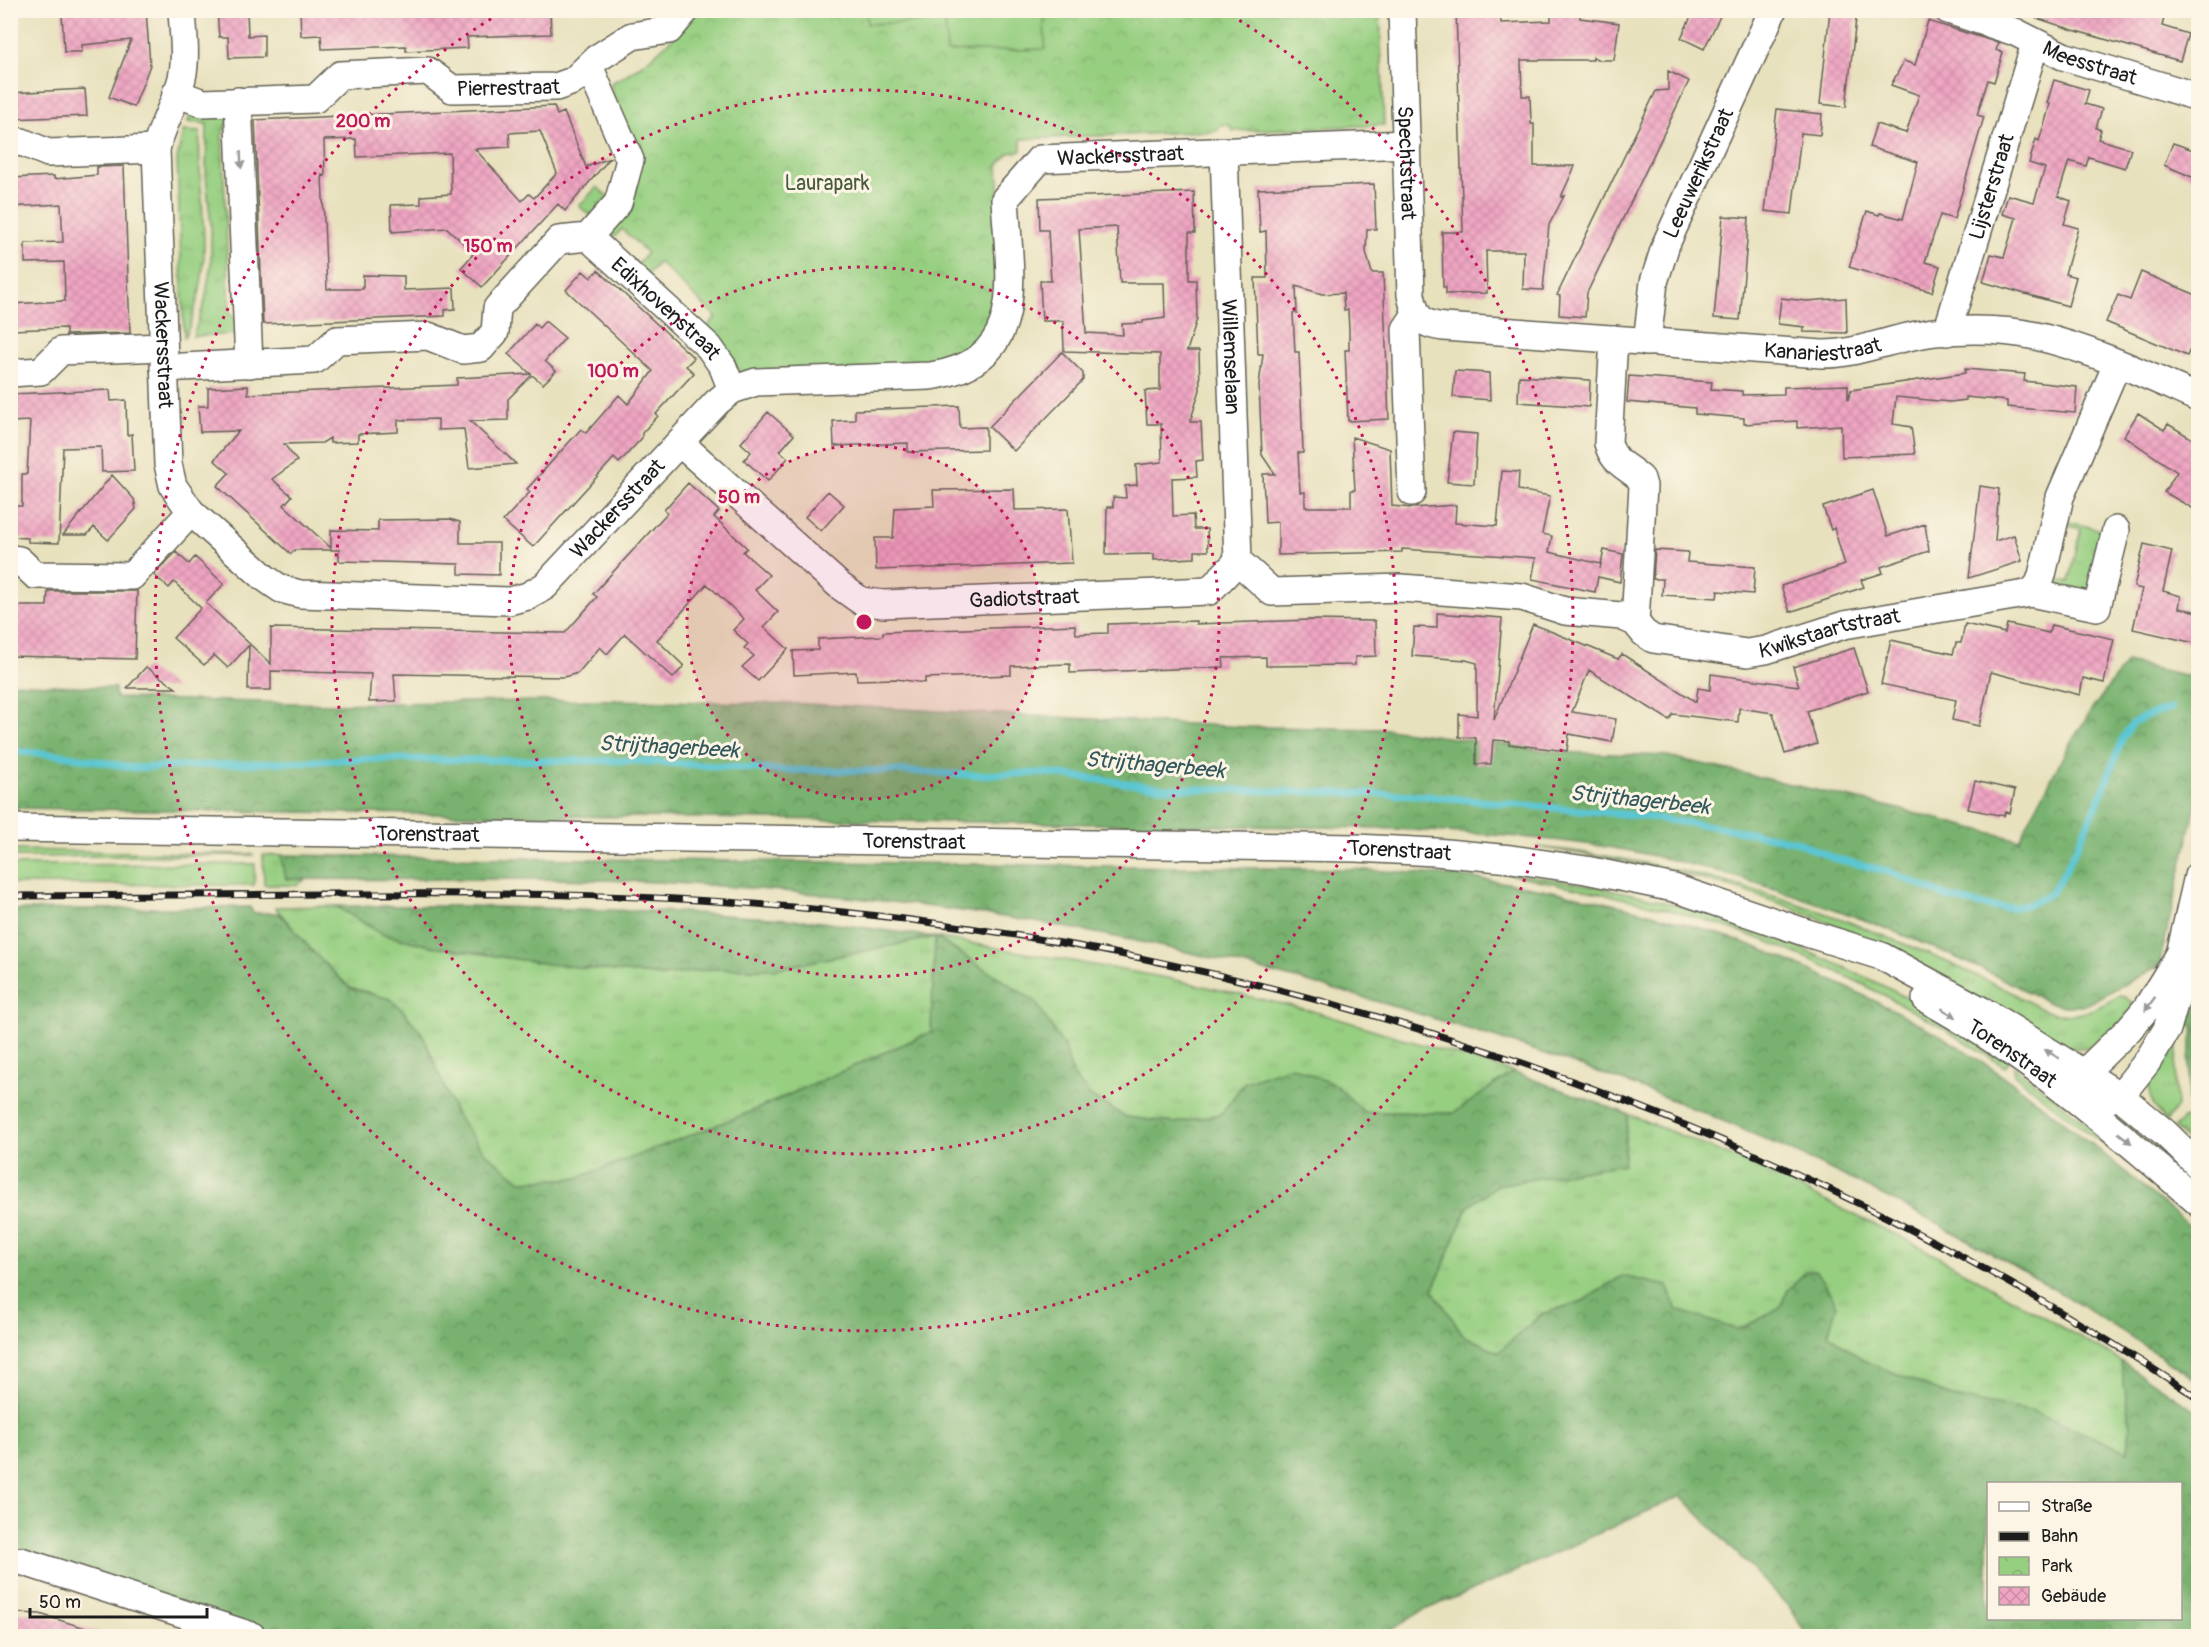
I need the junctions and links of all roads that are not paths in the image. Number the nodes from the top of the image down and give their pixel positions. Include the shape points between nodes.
1 (182, 10) edge
2 (686, 10) edge
3 (1401, 10) edge
4 (1773, 10) edge
5 (1948, 10) edge
6 (2035, 44) junction
7 (589, 66) junction
8 (176, 93) junction
9 (2198, 96) edge
10 (238, 101) junction
11 (10, 142) edge
12 (1407, 144) junction
13 (156, 149) junction
14 (1224, 151) junction
15 (588, 237) junction
16 (1425, 320) junction
17 (1947, 332) junction
18 (1614, 339) junction
19 (1647, 342) junction
20 (164, 358) junction
21 (249, 364) junction
22 (2117, 364) junction
23 (10, 373) edge
24 (732, 390) junction
25 (2197, 395) edge
26 (680, 443) junction
27 (1412, 492) dead end
28 (191, 512) junction
29 (2116, 530) dead end
30 (10, 559) edge
31 (1238, 561) junction
32 (2031, 592) junction
33 (1635, 622) junction
34 (10, 828) edge
35 (2199, 876) edge
36 (1807, 933) junction
37 (2180, 954) junction
38 (2084, 1073) junction
39 (2120, 1096) junction
40 (2086, 1106) junction
41 (2199, 1165) edge
42 (2199, 1202) edge
43 (10, 1562) edge
44 (201, 1629) edge
45 (252, 1636) edge

1 - 8 street, Wackersstraat via 184,59
2 - 7 street, Pierrestraat via 669,30 632,36
3 - 12 street, Spechtstraat
4 - 19 street, Leeuwerikstraat via 1666,244 1654,282
5 - 6 street, Meesstraat via 2014,32
6 - 9 street, Meesstraat
6 - 17 street, Lijsterstraat
7 - 10 street, Pierrestraat via 573,81 556,87 452,89 428,71 395,72 340,75 315,99
7 - 15 street via 630,160 618,202
8 - 10 street, Pierrestraat via 203,102
8 - 13 street, Wackersstraat
10 -> 21 street
11 - 13 street via 22,142 48,153
12 - 14 street, Wackersstraat
12 - 16 street, Spechtstraat via 1411,295
13 - 20 street, Wackersstraat
14 - 24 street, Wackersstraat via 1040,159 1005,200 1009,272 1006,321 980,357 963,367 930,376 756,382
14 - 31 street, Willemselaan
15 - 21 street via 559,240 497,308 495,332 481,348 463,350 428,336 337,340 315,360
15 - 24 street, Edixhovenstraat via 709,347
16 - 18 street, Kanariestraat
16 - 27 street, Spechtstraat via 1406,329
17 - 19 street, Kanariestraat via 1837,354
17 - 22 street, Kanariestraat via 2033,336 2076,347
18 - 19 street, Kanariestraat
18 - 33 street via 1608,443 1617,462 1641,479 1643,486
20 - 21 street
20 - 23 street via 62,351 41,371
20 - 28 street, Wackersstraat via 168,464 172,486
22 - 25 street, Kanariestraat
22 - 32 street via 2060,497 2042,575
24 - 26 street, Wackersstraat
26 - 28 street, Wackersstraat via 545,586 509,601 300,594 281,589
26 - 31 street, Gadiotstraat via 861,601 883,604 1209,591
28 - 30 street via 132,576 35,575 19,560
29 - 32 street, Kwikstaartstraat via 2097,607
31 - 33 street, Kwikstaartstraat via 1272,592 1401,588 1522,597 1565,611 1621,616
32 - 33 street, Kwikstaartstraat via 1844,625 1747,653 1653,639
34 - 36 street, Torenstraat via 1434,852 1567,867 1663,886
35 - 37 street
38 -> 36 street, Torenstraat via 1881,956
36 -> 40 street, Torenstraat via 1981,1032
37 -> 38 street via 2146,1009
37 - 39 street via 2177,994 2167,1029
38 - 39 street, Torenstraat
38 - 40 street
39 - 40 street
39 - 41 street, Torenstraat
40 -> 42 street, Torenstraat
43 - 44 street via 21,1562
44 - 45 street

